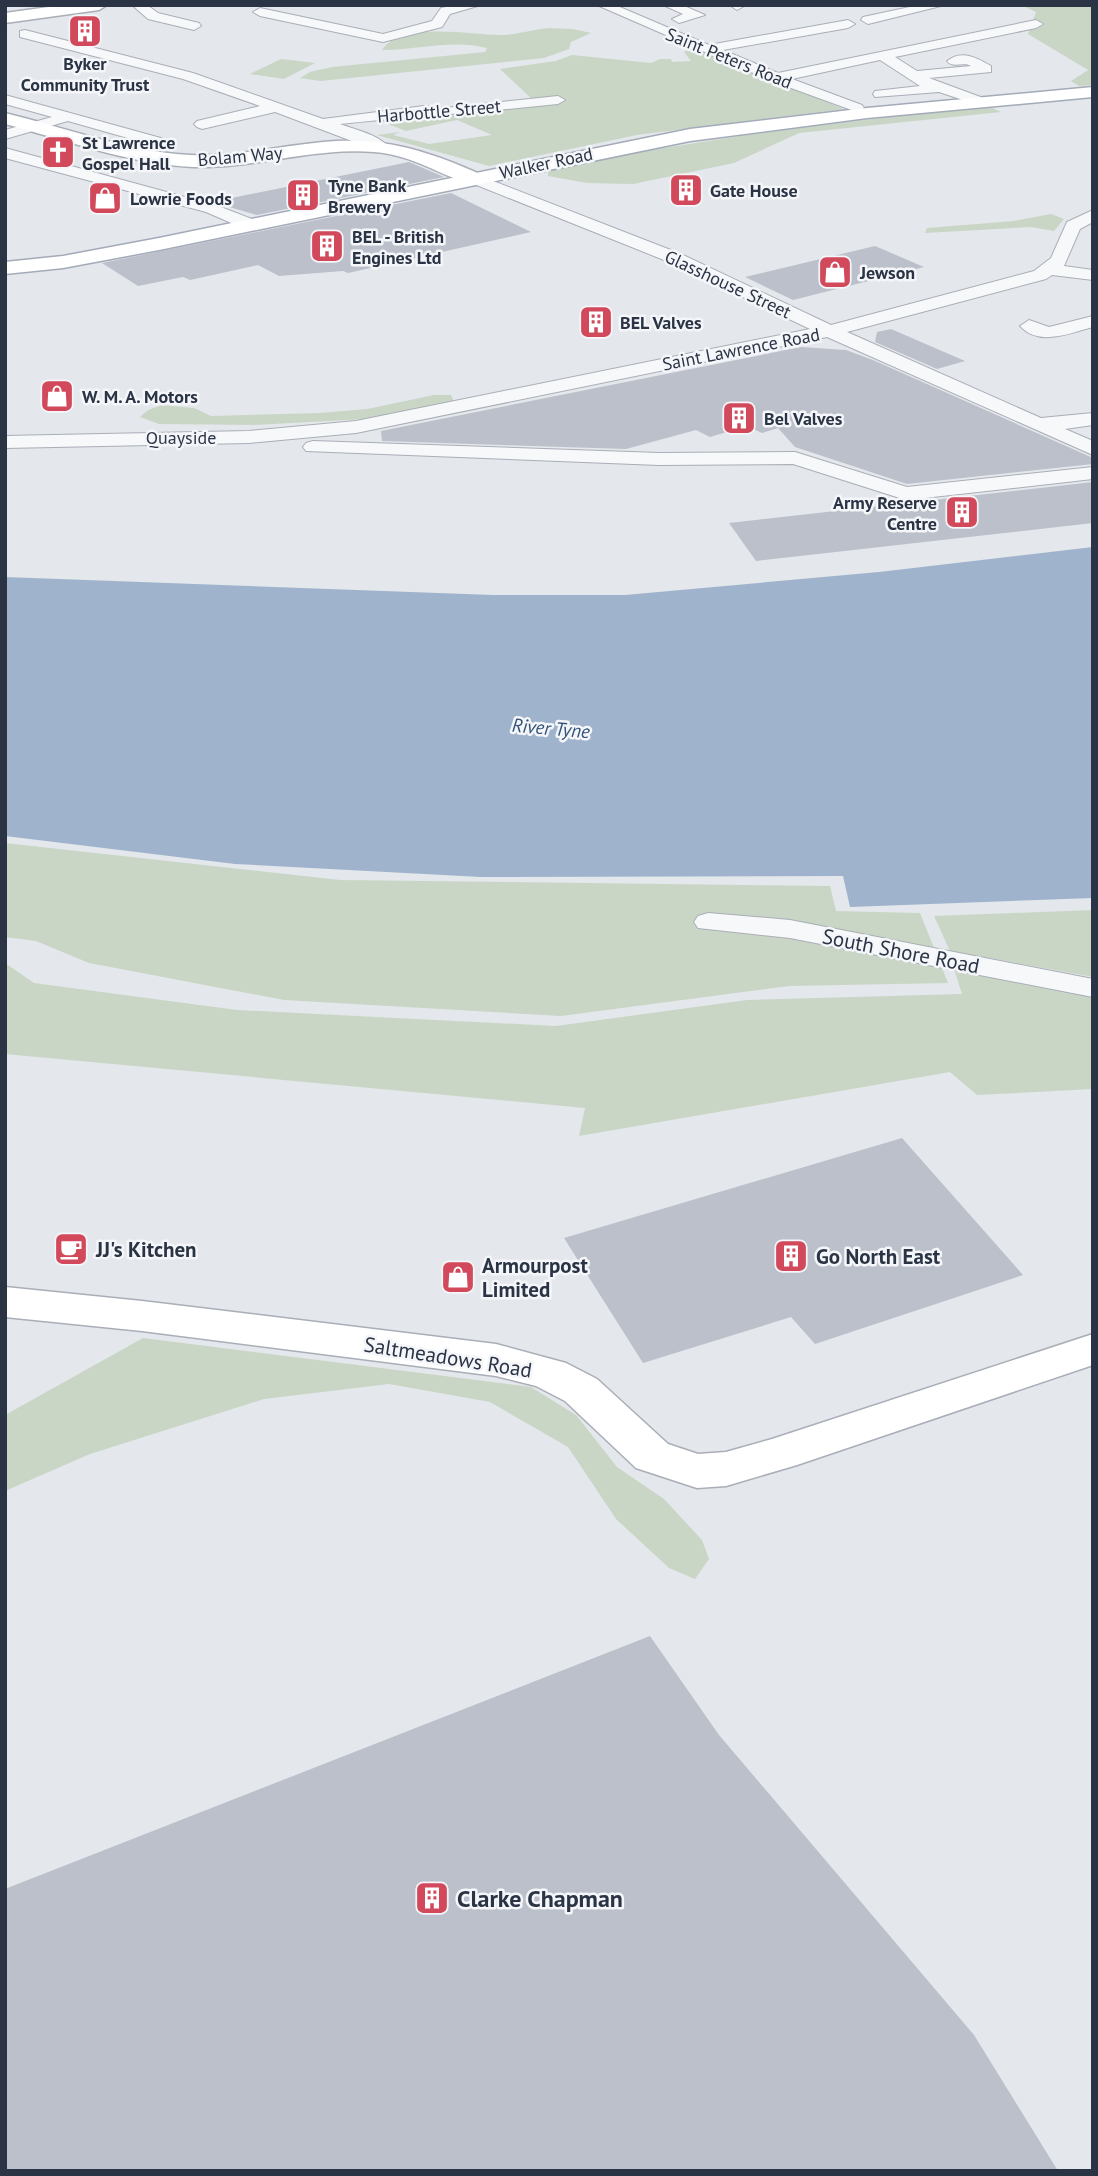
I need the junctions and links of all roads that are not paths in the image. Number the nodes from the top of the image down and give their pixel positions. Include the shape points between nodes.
1 (99, 5) edge
2 (138, 5) edge
3 (475, 5) edge
4 (603, 5) edge
5 (669, 5) edge
6 (940, 5) edge
7 (37, 9) edge
8 (260, 12) dead end
9 (5, 18) edge
10 (679, 19) dead end
11 (868, 20) dead end
12 (848, 24) dead end
13 (1036, 24) dead end
14 (194, 26) dead end
15 (25, 34) dead end
16 (897, 40) dead end
17 (701, 47) junction
18 (924, 48) junction
19 (670, 53) dead end
20 (820, 55) dead end
21 (883, 56) junction
22 (954, 61) dead end
23 (844, 64) junction
24 (916, 76) junction
25 (780, 77) dead end
26 (942, 88) junction
27 (1093, 92) edge
28 (880, 94) dead end
29 (5, 99) edge
30 (558, 100) dead end
31 (981, 102) junction
32 (276, 107) junction
33 (857, 108) dead end
34 (68, 117) junction
35 (5, 118) edge
36 (320, 122) junction
37 (202, 124) dead end
38 (378, 124) dead end
39 (37, 126) junction
40 (349, 132) junction
41 (5, 135) edge
42 (163, 143) dead end
43 (381, 147) junction
44 (5, 153) edge
45 (106, 154) dead end
46 (43, 163) junction
47 (61, 169) junction
48 (18, 172) dead end
49 (475, 178) junction
50 (1093, 215) edge
51 (251, 225) junction
52 (1068, 236) junction
53 (1093, 240) edge
54 (5, 268) edge
55 (1050, 269) junction
56 (1093, 275) edge
57 (1093, 321) edge
58 (1029, 326) dead end
59 (829, 331) junction
60 (1093, 419) edge
61 (5, 422) edge
62 (1035, 424) junction
63 (356, 427) joint
64 (250, 437) junction
65 (111, 438) junction
66 (5, 442) edge
67 (1093, 449) edge
68 (1093, 473) edge
69 (708, 922) dead end
70 (1093, 988) edge
71 (5, 1302) edge
72 (1093, 1349) edge

1 - 7 street
2 - 14 street via 153,16
3 - 8 street via 446,11 437,24 383,38
4 - 17 street, Saint Peters Road
5 - 10 street via 698,15
6 - 11 street
7 - 9 street
12 - 17 street
13 - 18 street
15 - 32 street via 188,76
16 - 18 street
17 - 19 street via 677,47
17 - 33 street, Saint Peters Road
18 - 21 street
20 - 23 street
21 - 23 street
21 - 24 street
22 - 24 street via 969,59 986,69
23 - 25 street
24 - 26 street
26 - 28 street
26 - 31 street
27 - 31 street, Walker Road
29 - 34 street
30 - 36 street, Harbottle Street
31 - 49 street, Walker Road via 690,135 537,175
32 - 36 street
32 - 37 street
34 - 39 street
34 - 42 street
35 - 39 street, Bolam Way
36 - 40 street
38 - 40 street
39 - 41 street
39 - 43 street, Bolam Way via 148,155 193,161 323,147
40 - 43 street
43 - 49 street, Bolam Way via 412,153
44 - 46 street
45 - 47 street
46 - 47 street
46 - 48 street
47 - 51 street via 212,209
49 - 51 street, Walker Road
49 - 59 street, Glasshouse Street via 675,258
50 - 52 street via 1073,226
51 - 54 street, Walker Road via 63,262
52 - 53 street
52 - 55 street via 1059,261
55 - 56 street
55 - 59 street, Saint Lawrence Road
57 - 58 street via 1053,335
59 - 62 street, Glasshouse Street
59 - 63 street, Saint Lawrence Road
60 - 62 street
61 - 65 street via 88,429
62 - 67 street, Glasshouse Street
63 - 64 street, Quayside
64 - 65 street, Quayside
64 - 68 street via 317,448 659,459 795,458 906,494
65 - 66 street, Quayside
69 - 70 street, South Shore Road via 790,929
71 - 72 street, Saltmeadows Road via 496,1360 550,1374 581,1390 652,1456 697,1471 726,1469 781,1453

